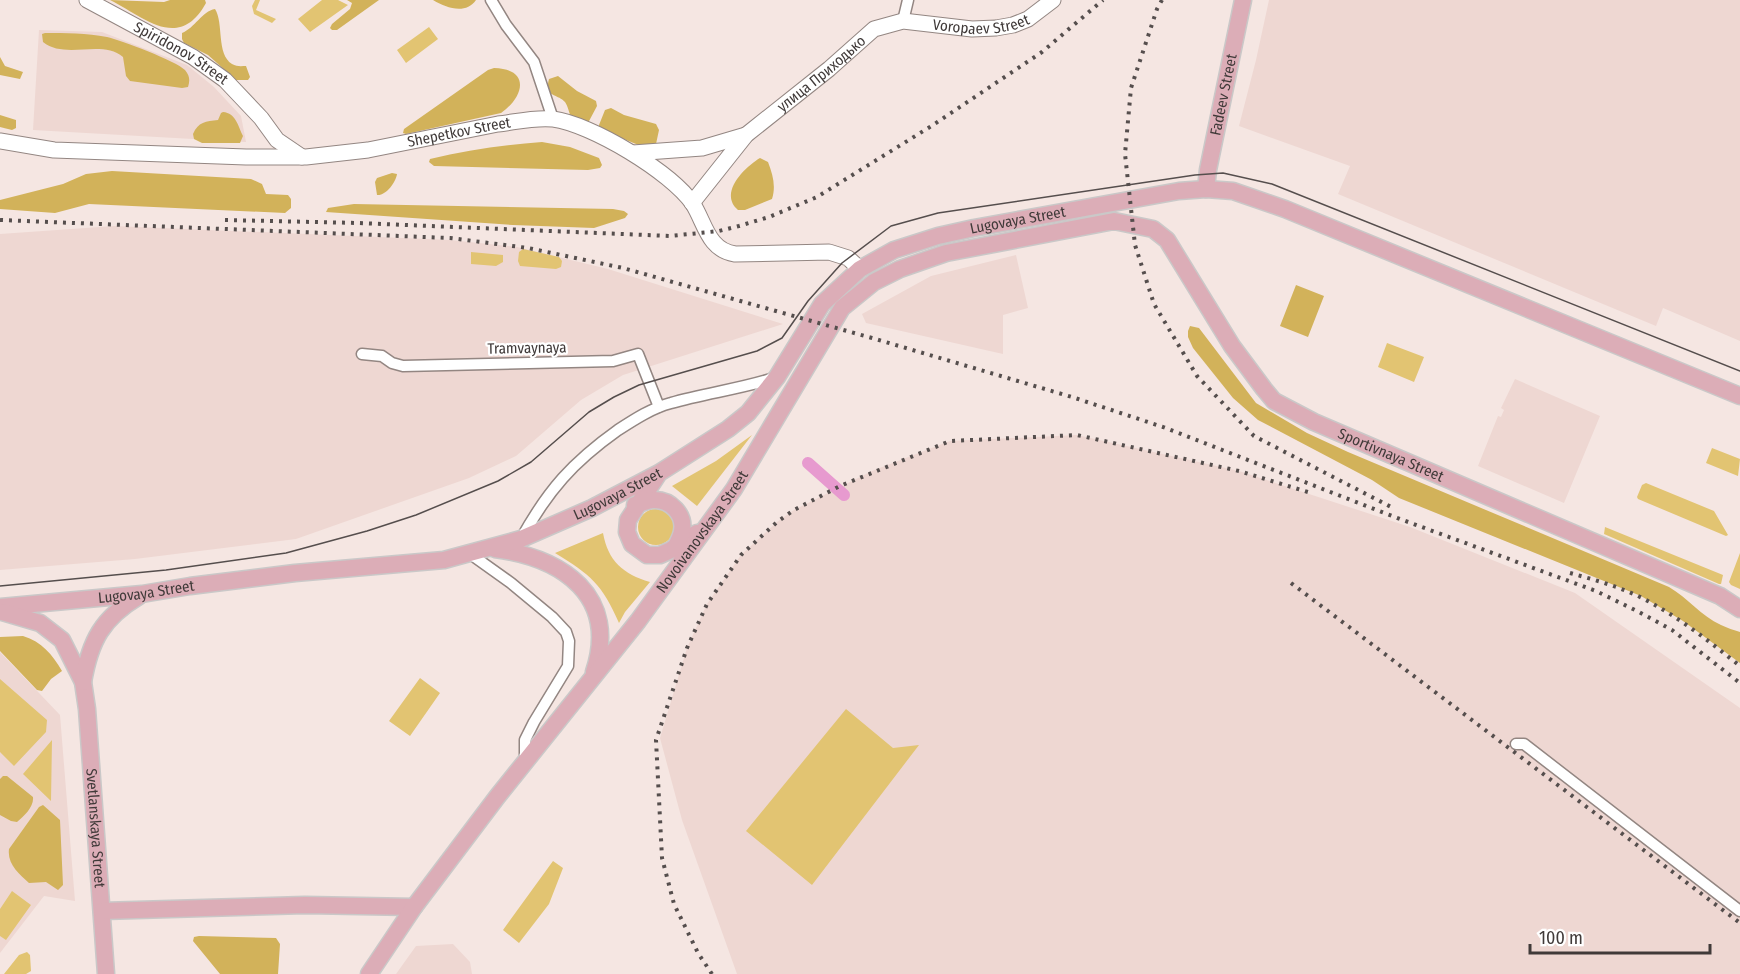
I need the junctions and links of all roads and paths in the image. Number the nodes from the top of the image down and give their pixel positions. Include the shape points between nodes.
1 (87, 0) edge
2 (491, 0) edge
3 (908, 0) edge
4 (1053, 0) edge
5 (1243, 0) edge
6 (903, 21) junction
7 (553, 119) junction
8 (263, 120) junction
9 (746, 135) junction
10 (0, 141) edge
11 (633, 153) junction
12 (255, 157) junction
13 (302, 157) junction
14 (1206, 189) junction
15 (692, 203) junction
16 (1114, 221) joint
17 (860, 269) junction
18 (362, 354) dead end
19 (777, 377) junction
20 (1740, 396) edge
21 (659, 407) junction
22 (659, 473) junction
23 (638, 505) junction
24 (592, 508) junction
25 (706, 527) junction
26 (521, 538) junction
27 (676, 546) junction
28 (488, 548) junction
29 (469, 553) junction
30 (667, 579) junction
31 (142, 594) junction
32 (1736, 604) edge
33 (0, 610) edge
34 (591, 681) junction
35 (83, 682) junction
36 (1516, 744) dead end
37 (525, 761) junction
38 (414, 907) junction
39 (102, 911) junction
40 (1740, 911) edge
41 (106, 974) edge
42 (369, 974) edge

1 - 8 main road, Spiridonov Street via 193,57 225,80
2 - 7 street via 534,62
3 - 6 street
4 - 6 main road, Voropaev Street via 1028,19 996,28
5 - 14 main road, Fadeev Street
6 - 9 main road, улица Приходько via 874,29
7 - 11 main road, Shepetkov Street
7 - 13 main road, Shepetkov Street via 498,124 345,154
8 - 12 main road via 268,142 265,151
8 - 13 main road, Spiridonov Street via 277,140
9 - 11 main road, улица Приходько via 702,148
9 - 15 main road, улица Приходько
10 - 12 main road, Shepetkov Street via 54,150
11 - 15 main road, Shepetkov Street via 656,168
12 - 13 main road, Shepetkov Street
14 - 17 main road, Lugovaya Street via 1143,196 938,236 894,250
14 - 20 main road via 1233,191 1285,209
15 - 17 main road, Shepetkov Street via 707,233 725,253 829,252 848,258
16 - 25 main road, Novoivanovskaya Street via 945,253 874,282 842,308 742,477
16 - 32 main road, Sportivnaya Street via 1153,229 1167,240 1232,346 1274,401 1314,422
17 - 19 main road, Lugovaya Street via 822,304
18 - 21 street, Tramvaynaya via 382,356 403,366 613,361 638,354
19 - 21 street
19 - 22 main road, Lugovaya Street via 748,413
21 - 26 street via 627,424 572,467
22 - 23 main road
22 - 24 main road, Lugovaya Street
23 - 24 main road
23 - 27 main road via 659,500 677,511 682,533
23 - 27 main road via 627,526 632,544 653,555
24 - 26 main road, Lugovaya Street
25 - 27 main road
25 - 30 main road, Novoivanovskaya Street
26 - 28 main road, Lugovaya Street
27 - 30 main road
28 - 29 main road, Lugovaya Street
28 - 34 main road via 539,559 566,574 590,599 597,611 601,640
29 - 31 main road, Lugovaya Street via 444,560 295,573
29 - 37 street via 552,617 569,641 568,666 525,740
30 - 34 main road, Novoivanovskaya Street
31 - 33 main road, Lugovaya Street
31 - 35 main road via 119,608 100,630 87,659
33 - 35 main road via 40,623 62,640
34 - 37 main road, Novoivanovskaya Street
35 - 39 main road, Svetlanskaya Street
36 - 40 street via 1524,744
37 - 38 main road, Novoivanovskaya Street
38 - 39 main road via 303,905
38 - 42 main road, Novoivanovskaya Street
39 - 41 main road, Svetlanskaya Street

